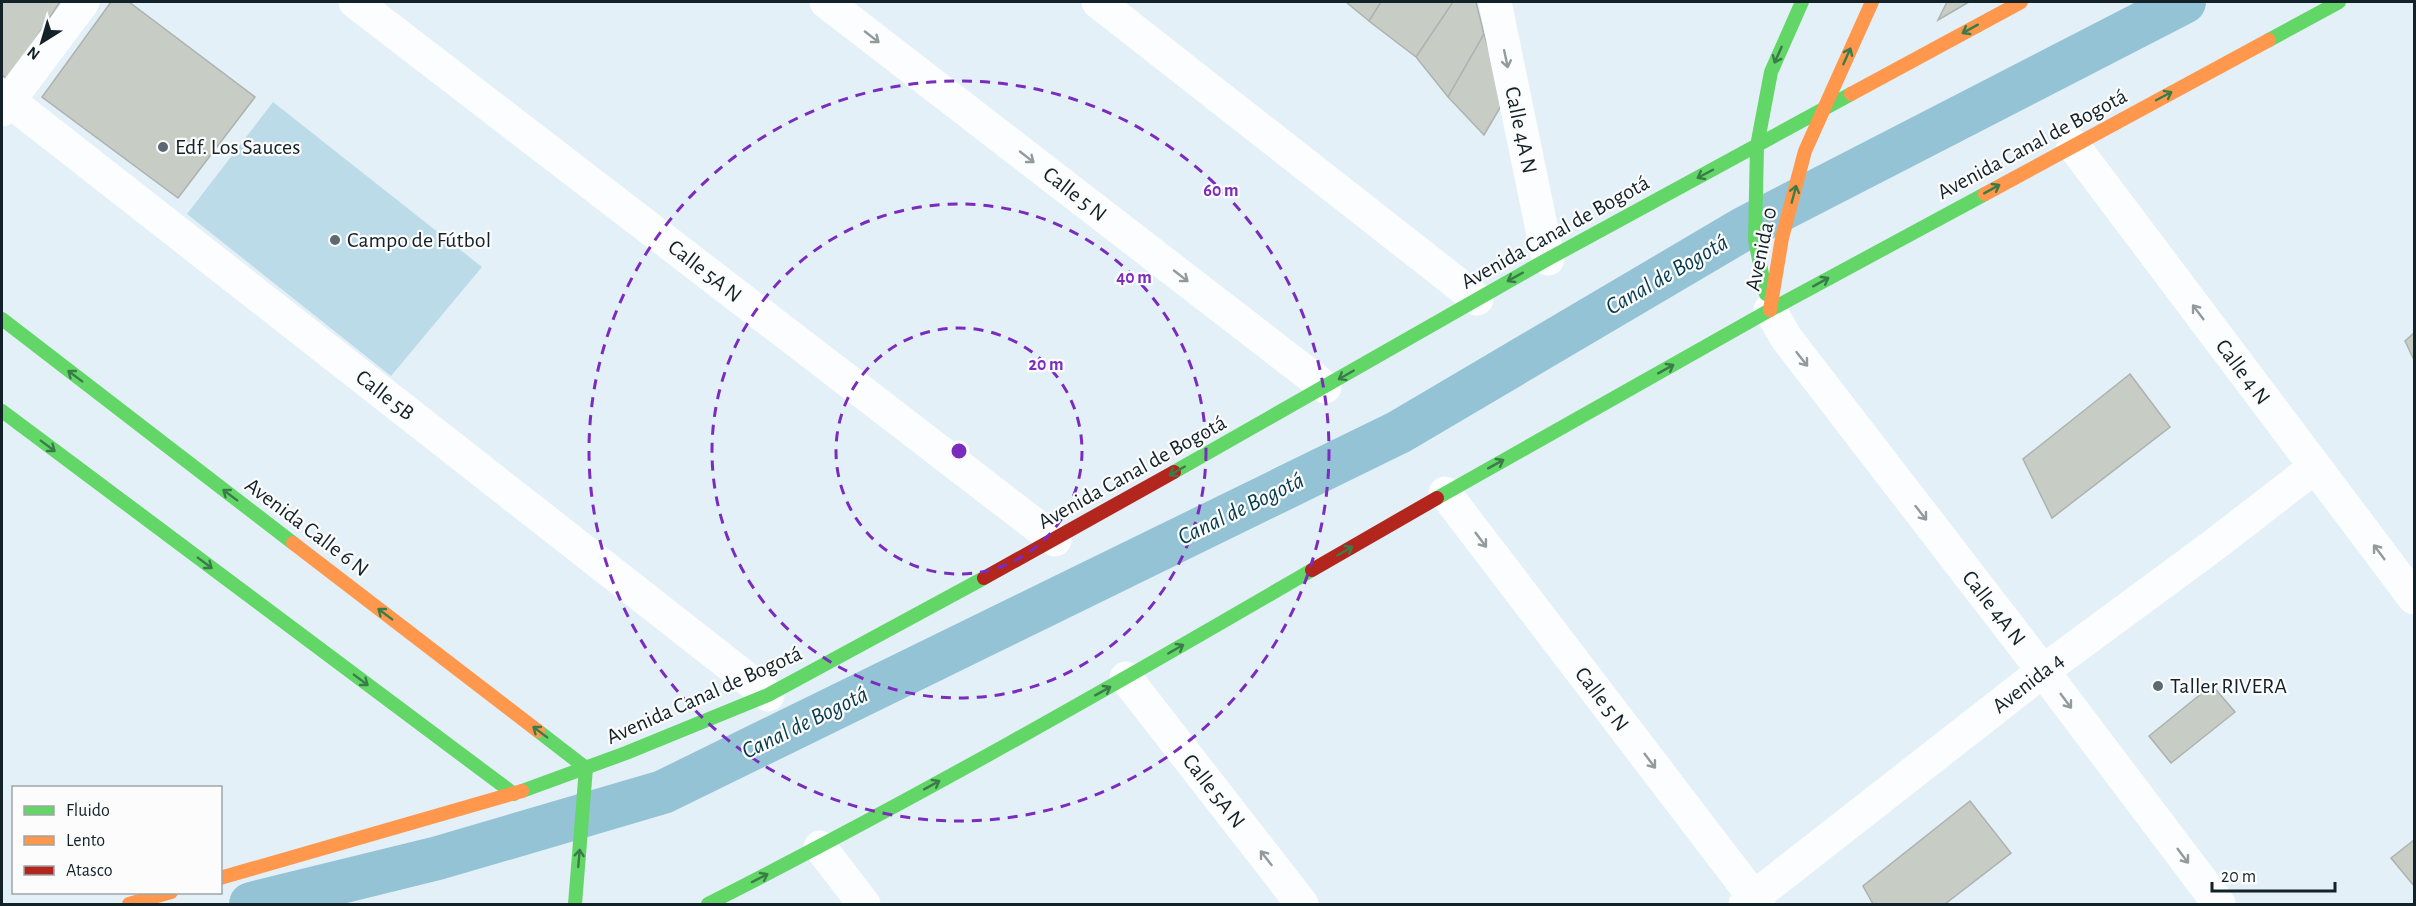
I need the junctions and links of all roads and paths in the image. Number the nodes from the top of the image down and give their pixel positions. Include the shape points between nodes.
1 (82, 2) edge
2 (355, 2) edge
3 (826, 2) edge
4 (1098, 2) edge
5 (1495, 2) edge
6 (1802, 2) edge
7 (1872, 2) edge
8 (2021, 2) edge
9 (2339, 2) edge
10 (4, 102) edge
11 (1823, 109) junction
12 (2073, 145) junction
13 (1756, 147) junction
14 (1548, 259) junction
15 (1476, 299) junction
16 (1770, 310) junction
17 (2, 320) edge
18 (1325, 387) junction
19 (2, 411) edge
20 (2315, 467) junction
21 (1445, 493) junction
22 (1056, 540) junction
23 (2415, 598) edge
24 (2043, 671) junction
25 (1126, 678) junction
26 (768, 695) junction
27 (586, 768) junction
28 (514, 794) junction
29 (820, 847) junction
30 (222, 877) edge
31 (164, 894) edge
32 (1753, 902) edge
33 (129, 904) edge
34 (575, 904) edge
35 (708, 904) edge
36 (864, 904) edge
37 (1302, 904) edge
38 (2219, 904) edge

1 - 10 street
2 - 22 street, Calle 5A N
3 -> 18 street, Calle 5 N
4 - 15 street
5 -> 14 street, Calle 4A N
6 -> 13 main road, Avenida 0 via 1771,72
11 -> 7 main road, Avenida 0
8 -> 11 main road, Avenida Canal de Bogotá
12 -> 9 main road, Avenida Canal de Bogotá
10 - 26 street, Calle 5B
11 - 13 main road, Avenida Canal de Bogotá
16 -> 11 main road, Avenida 0 via 1782,238 1805,151
16 -> 12 main road, Avenida Canal de Bogotá
20 -> 12 street, Calle 4 N
13 -> 14 main road, Avenida Canal de Bogotá
13 - 16 main road, Avenida 0 via 1755,240
14 -> 15 main road, Avenida Canal de Bogotá
15 -> 18 main road, Avenida Canal de Bogotá
21 -> 16 main road, Avenida Canal de Bogotá
16 -> 24 street, Calle 4A N via 1787,339
27 -> 17 main road, Avenida Calle 6 N
18 -> 22 main road, Avenida Canal de Bogotá
19 -> 28 main road
23 -> 20 street, Calle 4 N
20 - 24 street, Avenida 4
25 -> 21 main road, Avenida Canal de Bogotá
21 -> 32 street, Calle 5 N
22 - 26 main road, Avenida Canal de Bogotá
24 - 32 street, Avenida 4
24 -> 38 street, Calle 4A N
29 -> 25 main road, Avenida Canal de Bogotá
37 -> 25 street, Calle 5A N
26 - 27 main road, Avenida Canal de Bogotá
27 - 28 main road, Avenida Canal de Bogotá
34 -> 27 main road
28 - 30 main road, Avenida Canal de Bogotá
35 -> 29 main road, Avenida Canal de Bogotá
29 - 36 street
31 - 33 main road

